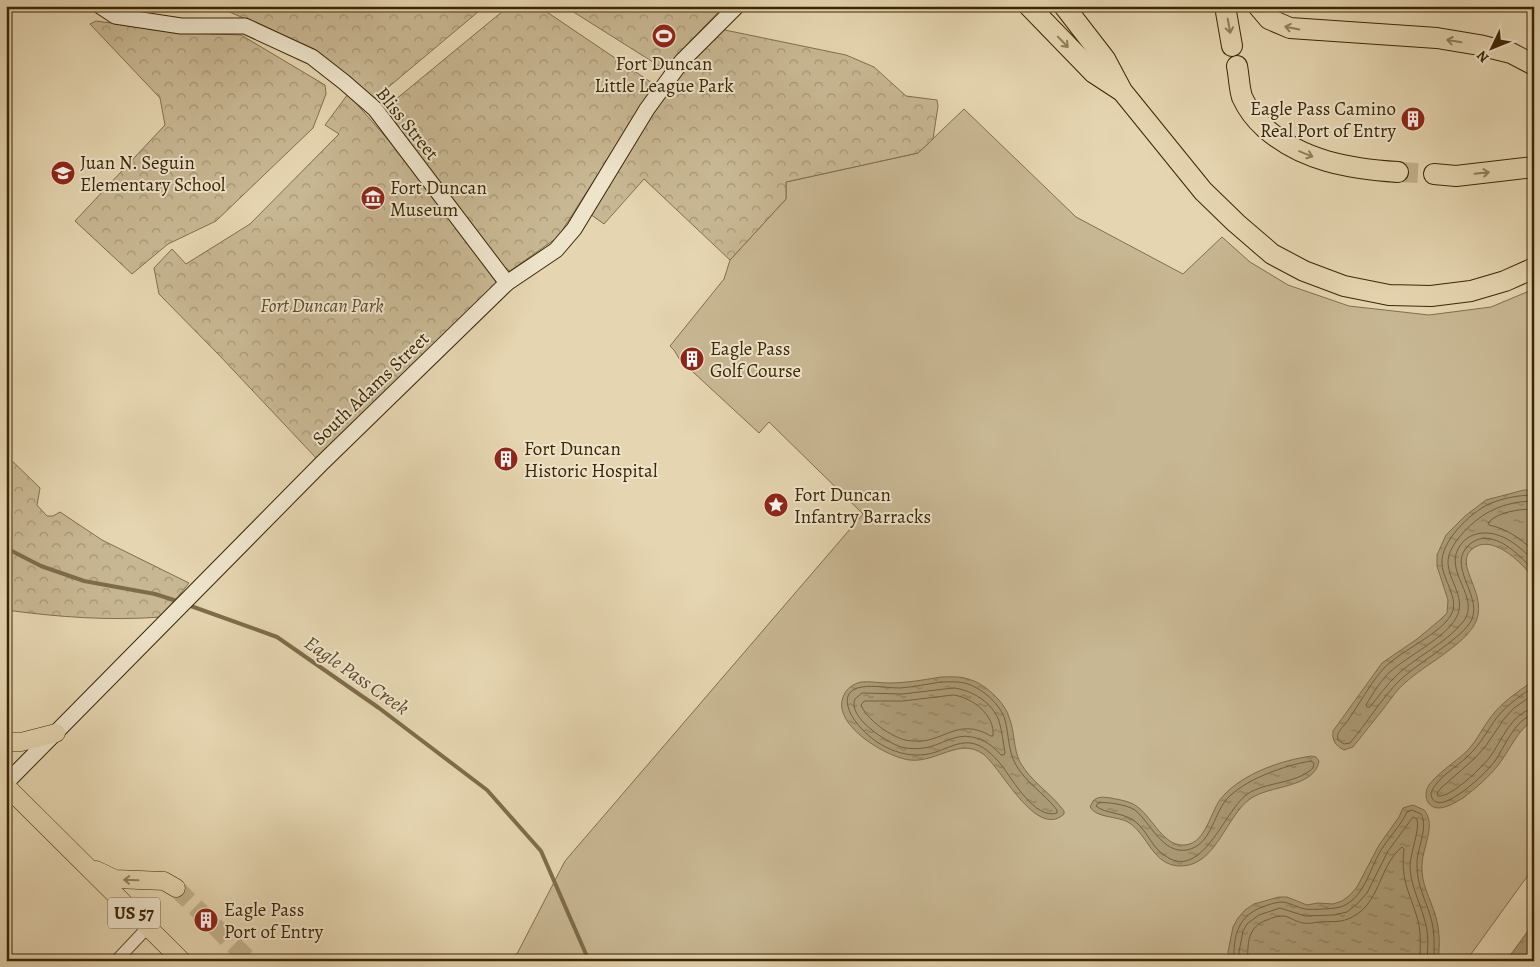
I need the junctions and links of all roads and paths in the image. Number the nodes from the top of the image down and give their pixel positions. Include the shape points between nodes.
1 (100, 6) edge
2 (737, 6) edge
3 (1029, 6) edge
4 (1064, 6) edge
5 (1225, 6) edge
6 (1258, 6) edge
7 (1232, 46) dead end
8 (1534, 65) edge
9 (1237, 66) dead end
10 (1122, 91) junction
11 (1534, 168) edge
12 (1398, 172) tunnel mouth
13 (1434, 174) tunnel mouth
14 (1534, 268) edge
15 (507, 283) junction
16 (56, 733) junction
17 (6, 742) edge
18 (6, 784) edge
19 (87, 865) junction
20 (176, 888) tunnel mouth
21 (148, 928) junction
22 (116, 961) edge
23 (182, 961) edge

1 - 15 street, Bliss Street via 115,16 181,26 245,26 312,57 375,109
2 - 15 street, South Adams Street via 682,61 664,85 574,229 556,250
3 -> 10 highway via 1094,73
4 - 10 highway via 1105,59
5 -> 7 highway
8 -> 6 highway via 1511,53 1437,38 1290,28 1269,20
9 -> 12 highway via 1243,98 1256,120 1277,139 1302,153 1335,164
10 - 14 highway via 1203,191 1236,224 1272,254 1304,271 1344,286 1389,295 1431,296 1505,281
13 -> 11 highway via 1456,176
15 - 16 street, South Adams Street via 321,464
16 - 17 main road via 21,742
16 - 18 street, South Adams Street
18 - 19 main road, US 57
20 -> 19 main road, US 57 via 164,881 115,879
19 - 21 main road, US 57
21 - 22 street
21 - 23 main road, US 57

